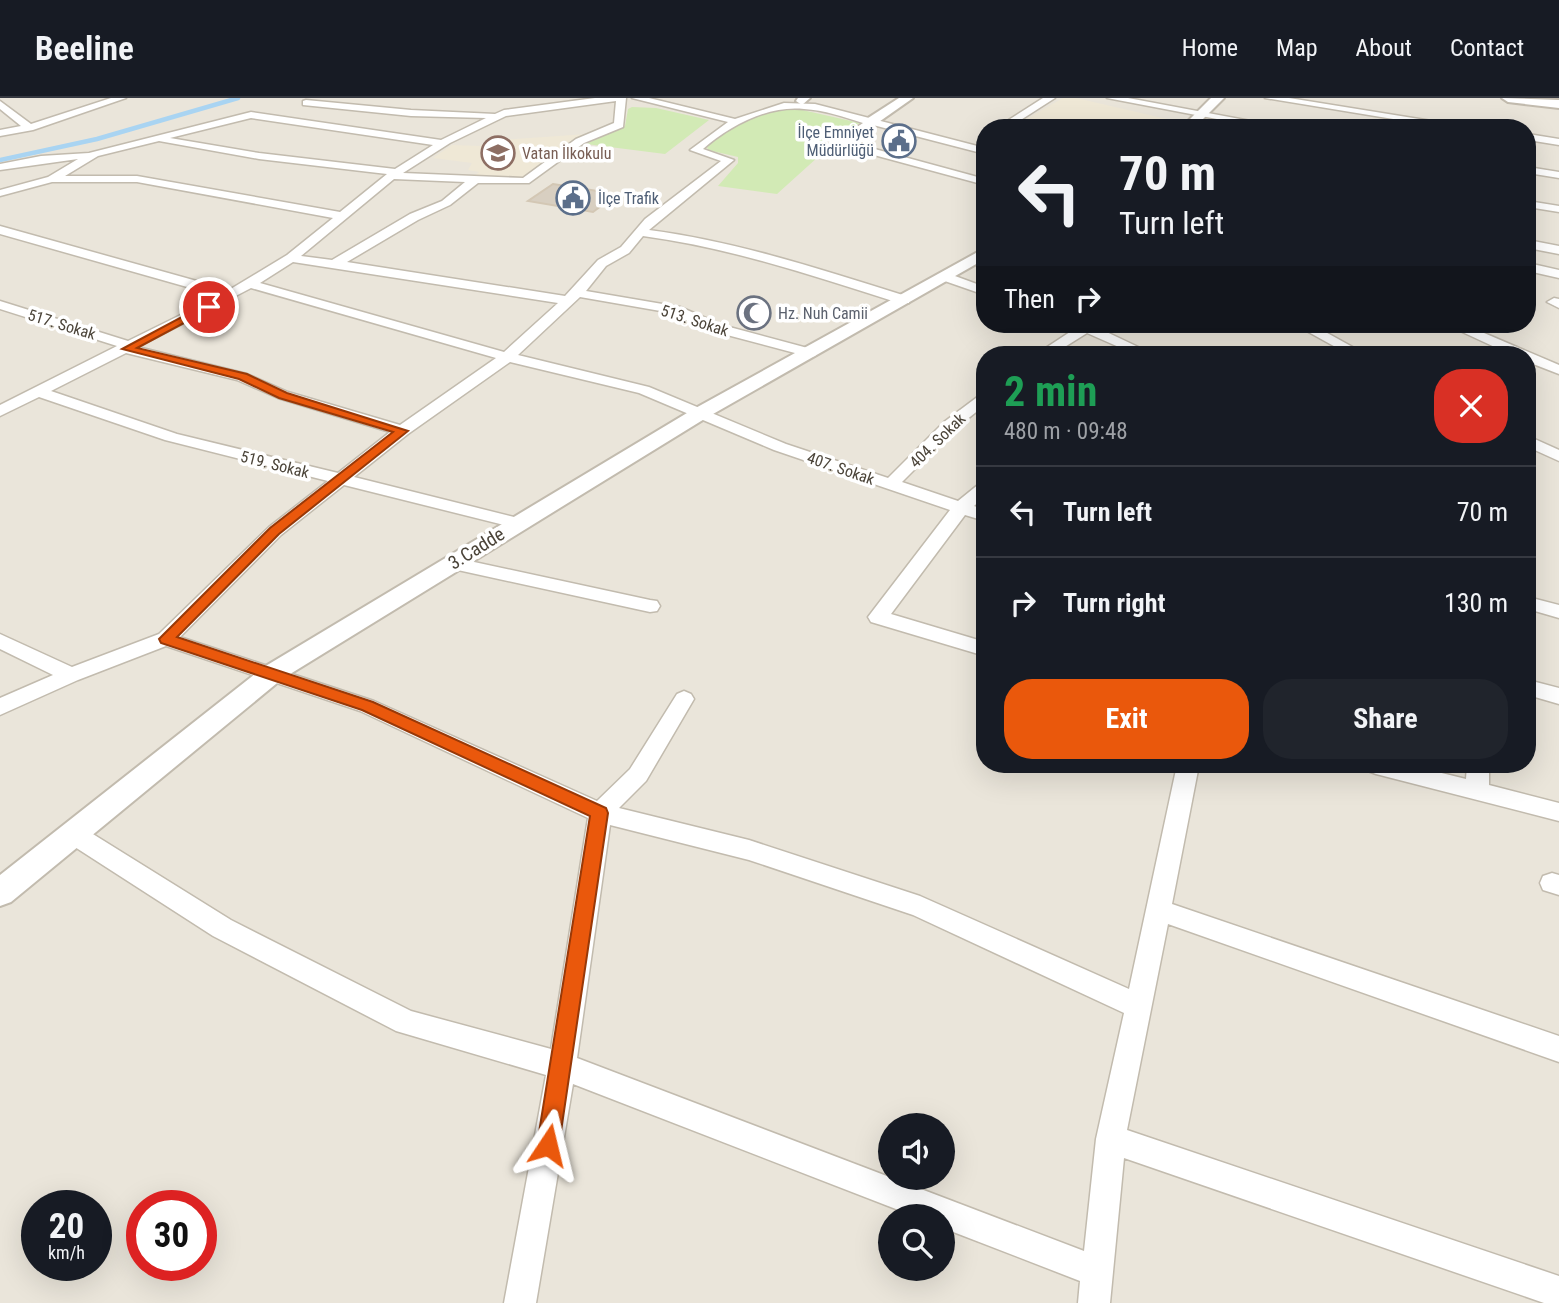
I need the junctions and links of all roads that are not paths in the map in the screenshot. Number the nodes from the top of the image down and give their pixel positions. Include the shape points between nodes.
1 (121, 98) edge
2 (619, 98) edge
3 (637, 98) edge
4 (908, 98) edge
5 (1050, 98) edge
6 (1112, 98) edge
7 (1218, 98) edge
8 (1270, 98) edge
9 (1508, 98) edge
10 (803, 100) edge
11 (306, 103) dead end
12 (0, 104) edge
13 (1559, 104) edge
14 (1204, 114) junction
15 (496, 115) junction
16 (1016, 119) edge
17 (1198, 119) edge
18 (1232, 119) edge
19 (1410, 119) edge
20 (731, 120) junction
21 (870, 121) junction
22 (29, 128) junction
23 (0, 133) edge
24 (151, 138) junction
25 (1536, 138) edge
26 (1559, 142) edge
27 (976, 143) edge
28 (442, 144) junction
29 (970, 147) junction
30 (976, 149) edge
31 (94, 154) junction
32 (0, 167) edge
33 (1536, 171) edge
34 (394, 174) junction
35 (1559, 175) edge
36 (52, 179) junction
37 (474, 180) junction
38 (976, 180) edge
39 (0, 193) edge
40 (1536, 205) edge
41 (1559, 209) edge
42 (342, 216) junction
43 (0, 230) edge
44 (640, 232) junction
45 (1536, 246) edge
46 (1559, 250) edge
47 (291, 258) junction
48 (976, 258) edge
49 (335, 264) junction
50 (1536, 269) edge
51 (1559, 274) edge
52 (944, 276) junction
53 (250, 284) junction
54 (976, 288) edge
55 (231, 295) junction
56 (573, 297) junction
57 (904, 300) junction
58 (0, 305) edge
59 (1074, 333) edge
60 (1102, 333) edge
61 (1318, 333) edge
62 (1473, 333) edge
63 (1055, 346) edge
64 (1129, 346) edge
65 (1343, 346) edge
66 (1503, 346) edge
67 (127, 349) junction
68 (810, 354) junction
69 (507, 357) junction
70 (1536, 360) edge
71 (1559, 370) edge
72 (38, 392) junction
73 (976, 405) edge
74 (0, 411) edge
75 (699, 414) junction
76 (402, 431) junction
77 (1536, 449) edge
78 (1559, 456) edge
79 (339, 480) junction
80 (891, 485) junction
81 (976, 496) edge
82 (961, 508) junction
83 (976, 513) edge
84 (516, 523) junction
85 (451, 563) junction
86 (1536, 605) edge
87 (650, 606) dead end
88 (1559, 612) edge
89 (166, 639) junction
90 (0, 641) edge
91 (976, 646) edge
92 (273, 673) junction
93 (71, 676) junction
94 (1536, 690) edge
95 (1559, 696) edge
96 (684, 699) dead end
97 (3, 707) edge
98 (1186, 773) edge
99 (1406, 773) edge
100 (1478, 773) edge
101 (1477, 792) junction
102 (1559, 812) edge
103 (600, 813) junction
104 (72, 833) junction
105 (0, 893) edge
106 (1158, 910) junction
107 (1138, 1006) junction
108 (1559, 1049) edge
109 (562, 1066) junction
110 (1111, 1139) junction
111 (1098, 1272) junction
112 (1559, 1292) edge
113 (520, 1303) edge
114 (1094, 1303) edge

1 - 22 street
2 - 15 street
2 - 37 street via 619,125 580,141 525,181
3 - 20 street
4 - 21 street
5 - 16 street
6 - 14 street
7 - 14 street
8 - 19 street
9 - 13 street
10 - 20 street
10 - 21 street
11 - 15 street
12 - 22 street
14 - 17 street
14 - 18 street
15 - 28 street
20 - 44 street via 695,150 729,160
21 - 29 street
21 - 38 street via 841,143
22 - 23 street
24 - 28 street via 251,115
24 - 31 street
24 - 34 street
25 - 26 street
27 - 29 street
28 - 34 street
29 - 30 street
31 - 32 street
31 - 36 street
33 - 35 street
34 - 37 street
34 - 42 street
36 - 39 street
36 - 42 street via 137,179
37 - 49 street via 446,202
40 - 41 street
42 - 47 street
43 - 55 street
44 - 56 street via 625,250 602,263
44 - 57 street via 755,253
45 - 46 street
47 - 49 street, 513. Sokak
47 - 53 street
48 - 52 street, 3.Cadde
49 - 56 street, 513. Sokak
50 - 51 street
52 - 54 street
52 - 57 street, 3.Cadde
53 - 55 street
53 - 69 street, 407. Sokak
55 - 67 street
56 - 68 street, 513. Sokak via 675,310 717,328
56 - 69 street
57 - 68 street, 3.Cadde
58 - 67 street, 517. Sokak via 122,343
59 - 63 street
60 - 64 street
61 - 65 street
62 - 66 street
67 - 72 street
67 - 76 street, 517. Sokak via 243,377 283,395
68 - 75 street, 3.Cadde
69 - 75 street, 407. Sokak via 643,390
69 - 76 street
70 - 71 street
72 - 74 street
72 - 79 street, 519. Sokak via 171,437
73 - 80 street, 404. Sokak
75 - 80 street, 407. Sokak
75 - 84 street, 3.Cadde
76 - 79 street
77 - 78 street
79 - 84 street, 519. Sokak
79 - 89 street via 275,531
80 - 82 street, 407. Sokak
81 - 82 street
82 - 83 street, 407. Sokak
82 - 91 street via 878,617
84 - 85 street, 3.Cadde
85 - 87 street
85 - 92 street, 3.Cadde
86 - 88 street
89 - 92 street
89 - 93 street
90 - 93 street
92 - 103 street via 367,706
92 - 104 street, 3.Cadde
93 - 97 street
94 - 95 street
96 - 103 street via 638,775
98 - 106 street
99 - 101 street
100 - 101 street
101 - 102 street
103 - 107 street via 749,850 920,907
103 - 109 street
104 - 105 street, 3.Cadde
104 - 109 street via 222,928 406,1022
106 - 107 street
106 - 108 street
107 - 110 street
109 - 111 street
109 - 113 street
110 - 111 street
110 - 112 street
111 - 114 street

